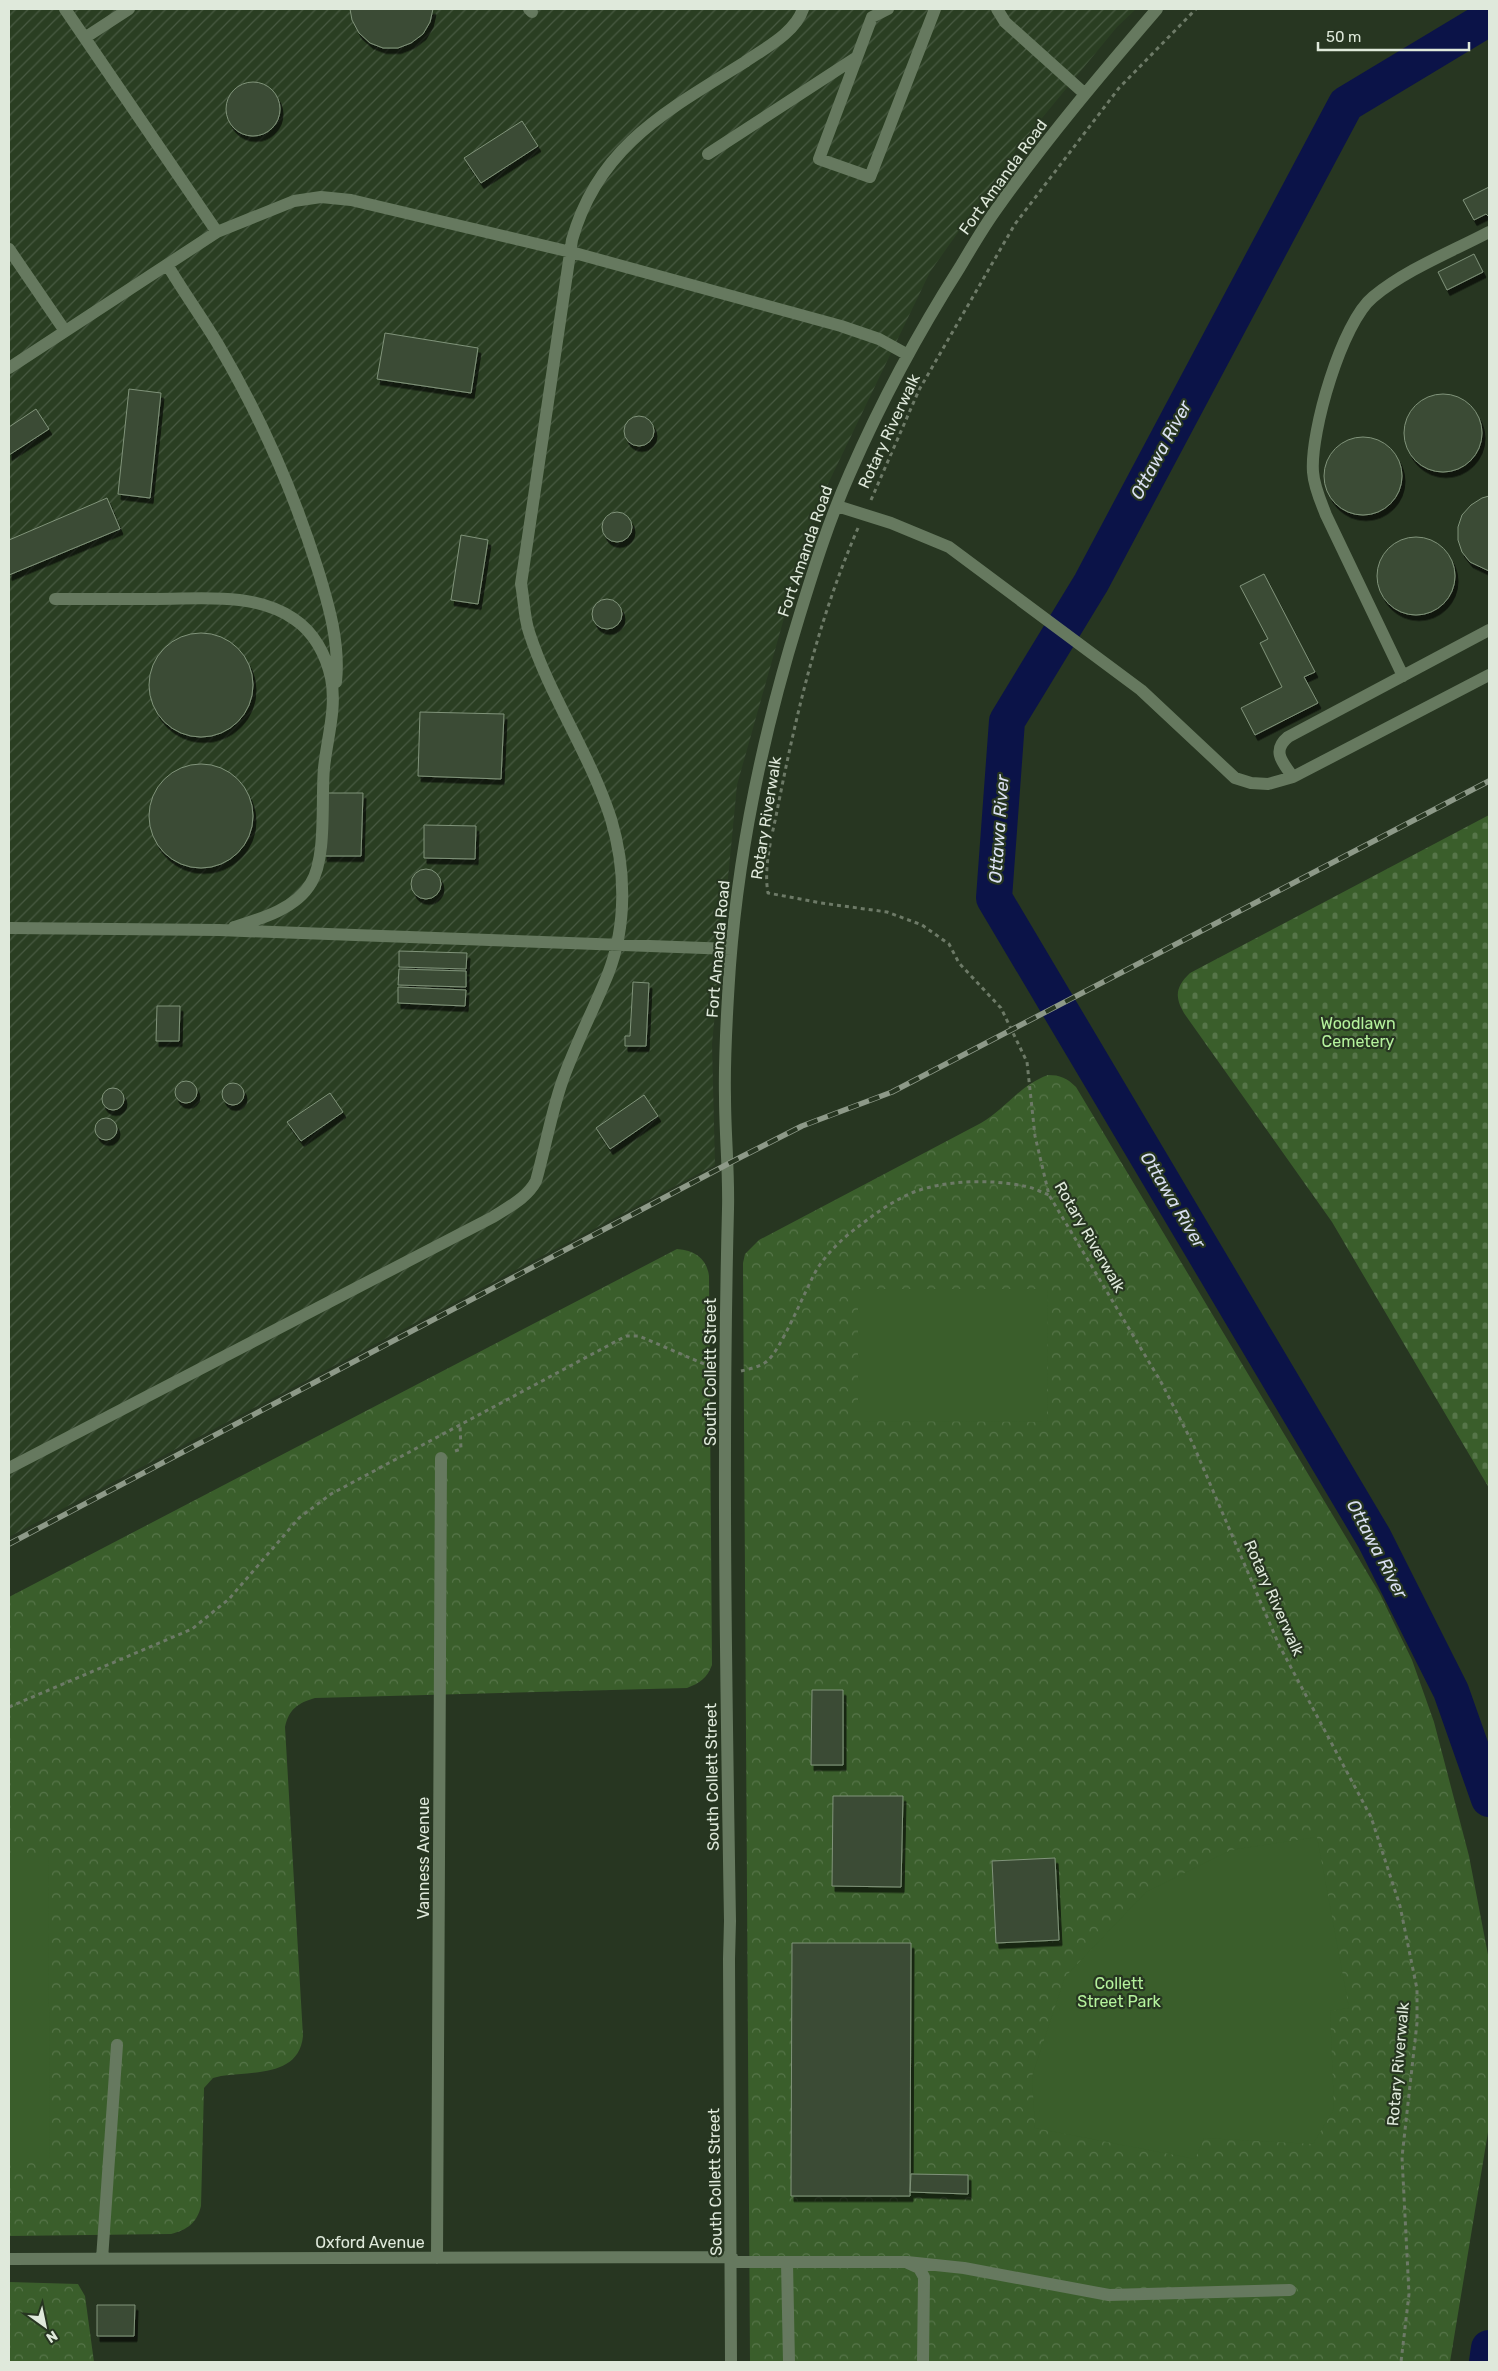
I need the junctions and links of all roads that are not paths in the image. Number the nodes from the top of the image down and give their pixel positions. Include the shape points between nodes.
1 (65, 9) edge
2 (129, 9) edge
3 (803, 9) edge
4 (888, 9) edge
5 (935, 9) edge
6 (997, 9) edge
7 (1157, 9) edge
8 (86, 38) junction
9 (857, 57) junction
10 (1085, 94) junction
11 (708, 154) dead end
12 (217, 232) junction
13 (1489, 232) edge
14 (9, 249) edge
15 (571, 252) junction
16 (168, 266) junction
17 (65, 332) junction
18 (908, 355) junction
19 (9, 368) edge
20 (837, 506) junction
21 (55, 599) dead end
22 (1489, 630) edge
23 (1489, 674) edge
24 (1403, 676) junction
25 (334, 699) junction
26 (1293, 777) junction
27 (9, 928) edge
28 (219, 930) junction
29 (617, 944) junction
30 (731, 949) junction
31 (728, 1192) joint
32 (441, 1458) road end
33 (9, 1468) edge
34 (117, 2045) dead end
35 (437, 2258) junction
36 (9, 2259) edge
37 (102, 2259) junction
38 (732, 2260) junction
39 (787, 2262) junction
40 (903, 2262) junction
41 (1290, 2290) dead end
42 (731, 2362) edge
43 (789, 2362) edge
44 (923, 2362) edge

1 - 8 street
2 - 8 street
3 - 15 street via 788,31 764,50 661,116 611,160 580,212
4 - 9 street via 872,17
5 - 9 street via 870,177 819,160
6 - 10 street via 1005,22
7 - 10 street, Fort Amanda Road
8 - 12 street
9 - 11 street
10 - 18 street, Fort Amanda Road via 995,210
12 - 15 street via 294,201 321,197 351,200
12 - 16 street
13 - 24 street via 1393,283 1360,310 1340,349 1316,434 1312,473 1317,492
14 - 17 street
15 - 18 street via 841,326 878,339
15 - 29 street via 522,584 528,630 540,663 611,818 618,850 623,906
16 - 17 street
16 - 25 street via 219,346 250,406 280,467 311,547 336,642
17 - 19 street
18 - 20 street, Fort Amanda Road via 861,448
20 - 26 street via 949,548 1141,690 1235,778 1268,784
20 - 30 street, Fort Amanda Road via 785,661 761,751
21 - 25 street via 222,598 276,609 294,619 317,642 329,669
22 - 24 street
23 - 26 street
24 - 26 street via 1282,742 1279,758
25 - 28 street via 324,768 319,860 311,883 304,893 283,908 254,921
27 - 28 street
28 - 29 street
29 - 30 street
29 - 33 street via 608,974 562,1083 536,1181 523,1198 493,1217
30 - 31 street, Fort Amanda Road via 725,1093
31 - 38 street, South Collett Street via 726,1663
32 - 35 street, Vanness Avenue
34 - 37 street
35 - 37 street, Oxford Avenue
35 - 38 street, Oxford Avenue
36 - 37 street, Oxford Avenue
38 - 39 street, Oxford Avenue
38 - 42 street, South Collett Street
39 - 40 street, Oxford Avenue
39 - 43 street
40 - 41 street, Oxford Avenue via 964,2268 1109,2295
40 - 44 street via 919,2268 924,2278

